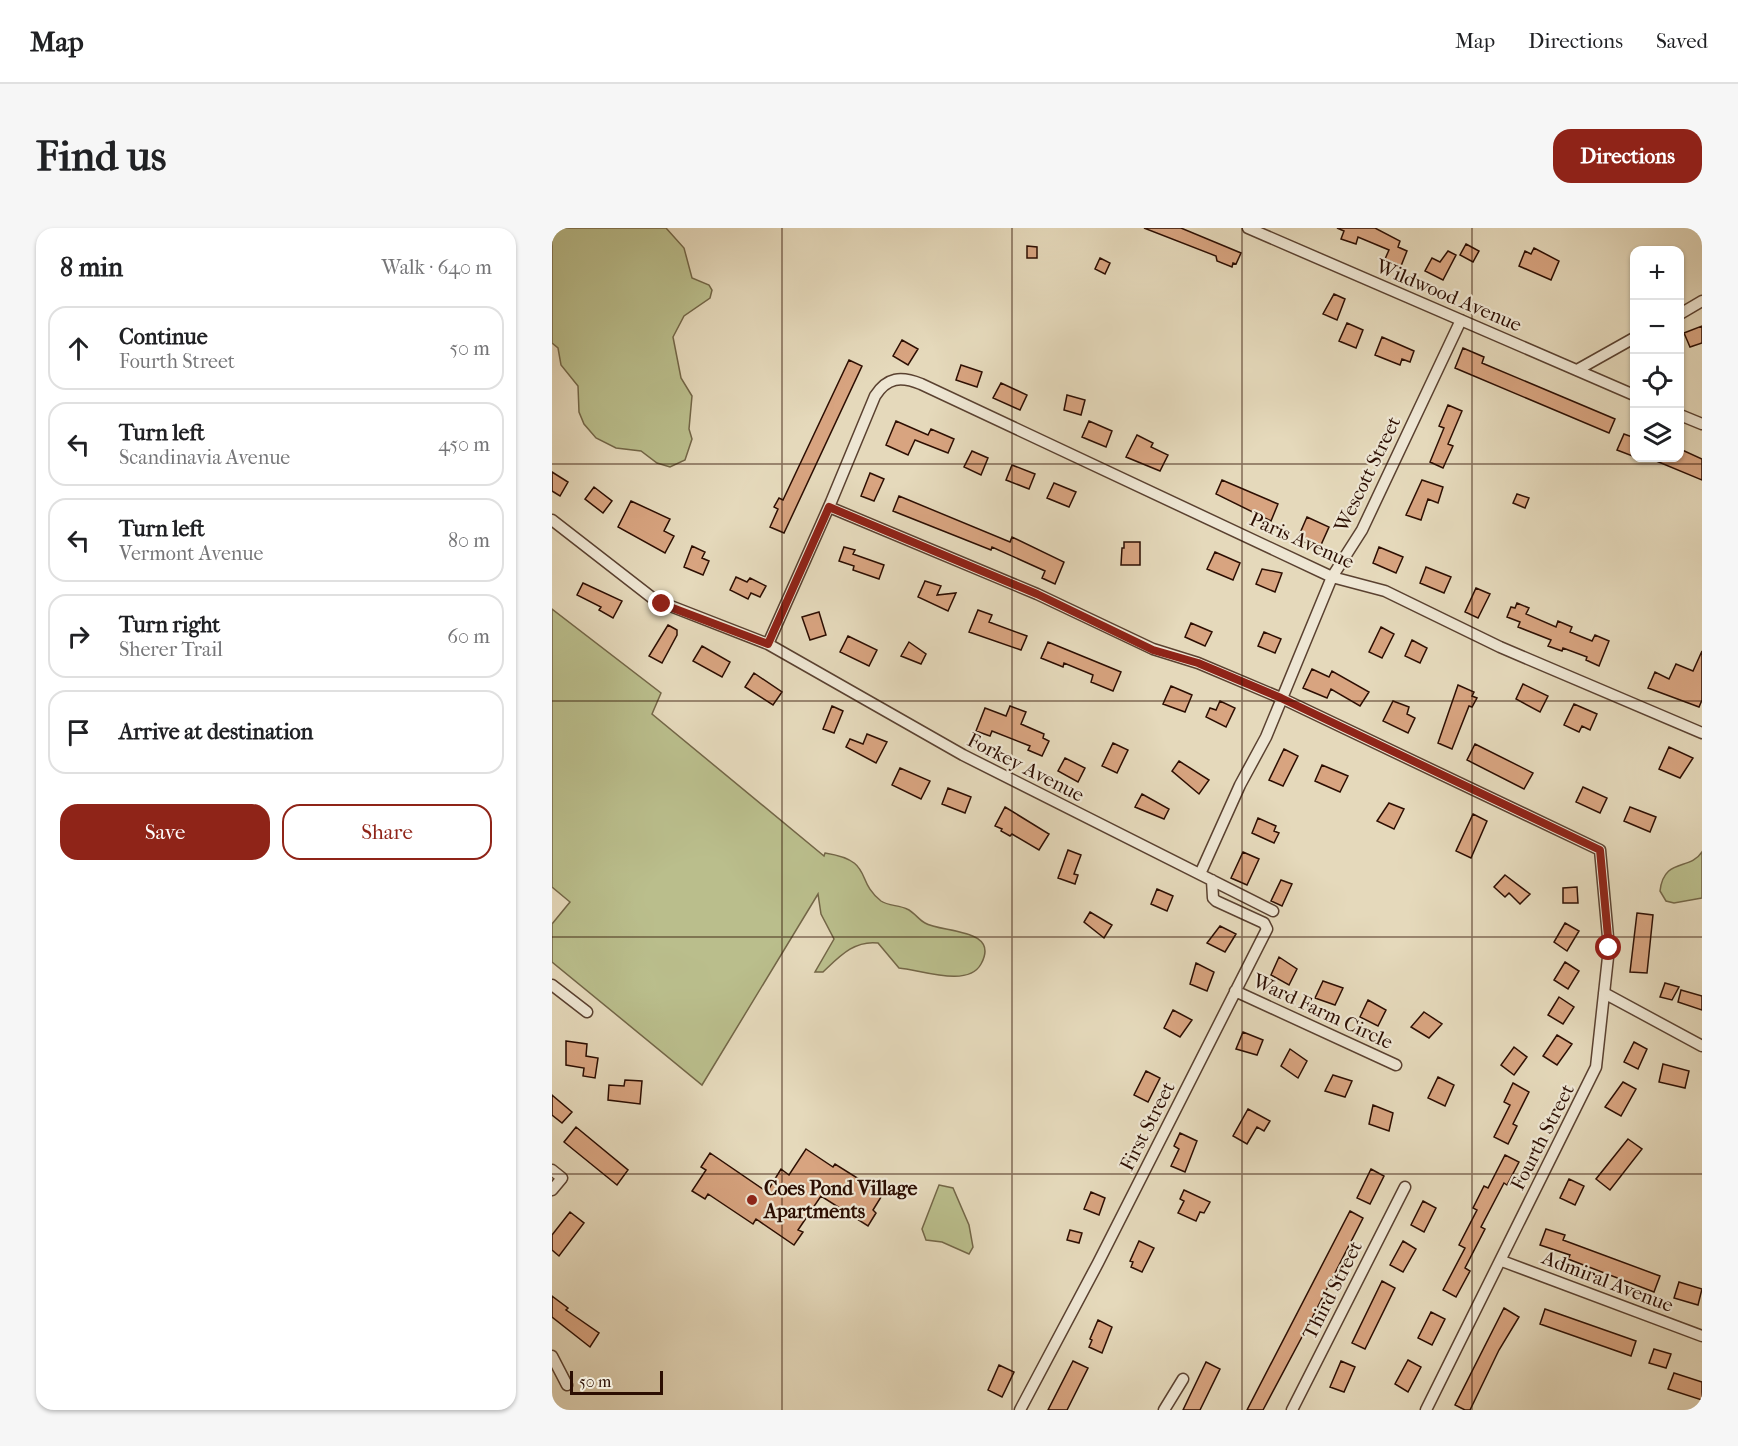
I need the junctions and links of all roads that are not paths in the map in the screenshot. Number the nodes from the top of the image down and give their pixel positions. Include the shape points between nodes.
1 (1248, 228) edge
2 (1702, 301) edge
3 (1684, 312) edge
4 (1461, 320) junction
5 (1630, 341) edge
6 (1578, 370) junction
7 (1630, 393) edge
8 (1684, 417) edge
9 (1702, 424) edge
10 (829, 507) junction
11 (552, 520) edge
12 (1332, 577) junction
13 (768, 644) junction
14 (1281, 698) junction
15 (1702, 733) edge
16 (1200, 874) junction
17 (1212, 880) junction
18 (1273, 911) dead end
19 (552, 985) edge
20 (1235, 991) junction
21 (1605, 993) junction
22 (586, 1012) dead end
23 (1702, 1046) edge
24 (1396, 1065) dead end
25 (552, 1170) edge
26 (1405, 1187) dead end
27 (552, 1190) edge
28 (1502, 1261) junction
29 (1702, 1336) edge
30 (552, 1356) edge
31 (1183, 1379) dead end
32 (567, 1385) dead end
33 (1020, 1410) edge
34 (1164, 1410) edge
35 (1292, 1410) edge
36 (1426, 1410) edge

1 - 4 street, Wildwood Avenue
2 - 3 street
4 - 6 street, Wildwood Avenue
4 - 12 street, Wescott Street via 1362,530
5 - 6 street
6 - 7 street, Wildwood Avenue
8 - 9 street
10 - 12 street, Paris Avenue via 874,396 890,381 900,378 921,384
10 - 13 street
10 - 14 street via 1037,594 1153,650 1198,663
11 - 13 street, Forkey Avenue via 655,600
12 - 14 street, Wescott Street
12 - 15 street, Paris Avenue via 1385,591 1500,647
13 - 16 street, Forkey Avenue via 963,755
14 - 16 street, Wescott Street
14 - 21 street, Fourth Street via 1600,850 1609,948
16 - 17 street, Forkey Avenue
17 - 18 street, Forkey Avenue
17 - 20 street, First Street via 1216,901 1264,923 1267,928
19 - 22 street
20 - 24 street, Ward Farm Circle
20 - 33 street, First Street
21 - 23 street
21 - 28 street, Fourth Street via 1596,1067
25 - 27 street via 562,1178
26 - 35 street, Third Street
28 - 29 street, Admiral Avenue
28 - 36 street, Fourth Street
30 - 32 street
31 - 34 street

